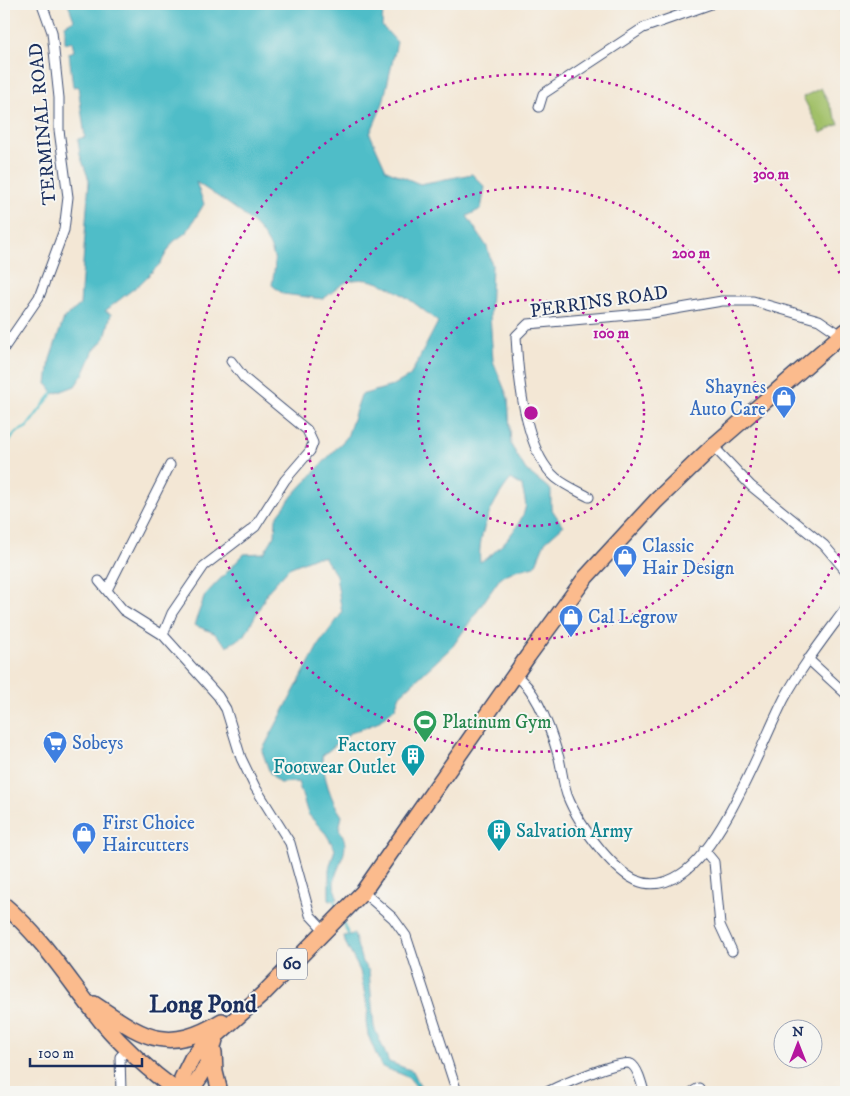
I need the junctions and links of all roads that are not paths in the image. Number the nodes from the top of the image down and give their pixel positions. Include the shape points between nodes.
1 (42, 4) edge
2 (711, 4) edge
3 (844, 4) edge
4 (846, 8) edge
5 (539, 107) dead end
6 (844, 333) edge
7 (4, 348) edge
8 (231, 361) dead end
9 (713, 446) junction
10 (170, 466) dead end
11 (589, 497) dead end
12 (846, 571) edge
13 (98, 581) dead end
14 (107, 590) junction
15 (846, 608) edge
16 (163, 635) junction
17 (808, 659) junction
18 (516, 676) junction
19 (846, 694) edge
20 (704, 850) junction
21 (363, 892) junction
22 (4, 905) edge
23 (327, 929) junction
24 (732, 951) dead end
25 (87, 1000) junction
26 (255, 1000) junction
27 (215, 1042) junction
28 (128, 1049) junction
29 (121, 1092) edge
30 (178, 1092) edge
31 (183, 1092) edge
32 (188, 1092) edge
33 (220, 1092) edge
34 (457, 1092) edge
35 (548, 1092) edge
36 (644, 1092) edge

1 - 7 street, TERMINAL ROAD via 52,32 68,197 64,230 39,297
2 - 5 street via 643,28 543,94
3 - 4 street
6 - 9 main road, 60
6 - 11 street, PERRINS ROAD via 819,320 753,301 722,301 652,312 528,324 516,336 518,370 531,433 542,459 555,477
8 - 16 street via 244,378 307,430 313,443 310,451 284,480 255,527 204,566 172,613
9 - 12 street via 751,486 824,545
9 - 18 main road, 60 via 656,501 586,577
10 - 14 street
13 - 14 street
14 - 16 street via 123,610
15 - 17 street
16 - 23 street via 226,709 241,758 290,843 310,915
17 - 19 street
17 - 20 street via 784,700 744,783
18 - 20 street via 528,687 545,718 576,815 619,872 644,883 666,880 688,869
18 - 21 main road, 60
20 - 24 street via 714,862 720,924
21 - 23 main road, 60
21 - 34 street via 393,918 406,936
22 - 25 main road via 45,945
23 - 26 main road, 60
25 - 26 main road via 134,1031 153,1039 166,1040 204,1031
25 - 28 main road via 102,1022
26 - 27 main road, 60
27 - 31 main road, 60 via 202,1045 192,1058 182,1078
27 - 32 main road, 60 via 196,1085
27 - 33 main road via 215,1072
28 - 29 street via 120,1057
28 - 30 main road
35 - 36 street via 625,1063 634,1068

